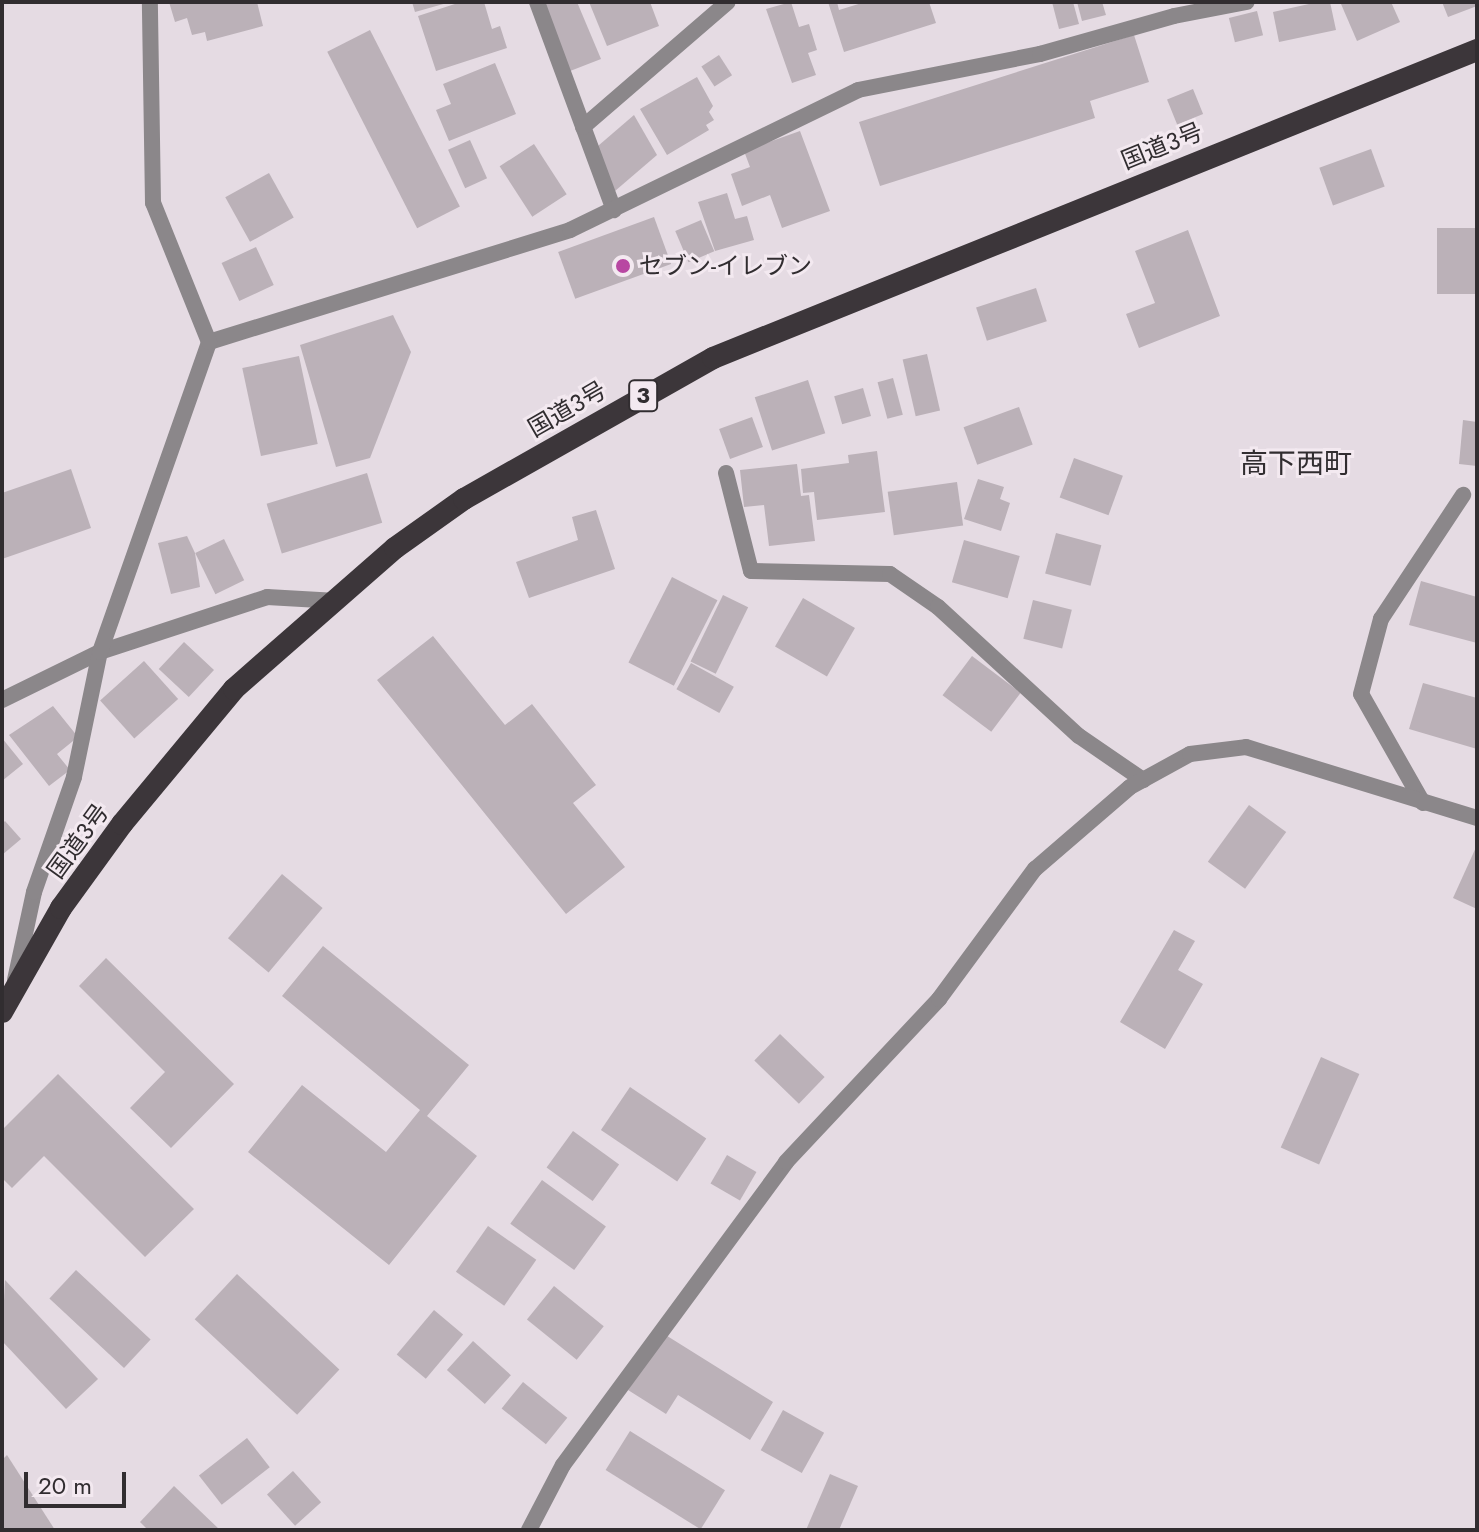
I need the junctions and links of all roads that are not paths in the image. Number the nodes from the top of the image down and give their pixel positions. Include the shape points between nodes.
1 (150, 2) edge
2 (537, 2) edge
3 (728, 2) edge
4 (1247, 2) edge
5 (1477, 50) edge
6 (583, 127) junction
7 (614, 210) junction
8 (209, 342) junction
9 (726, 473) dead end
10 (1463, 495) dead end
11 (337, 601) junction
12 (100, 652) junction
13 (2, 700) edge
14 (1143, 780) junction
15 (1423, 803) junction
16 (1477, 818) edge
17 (13, 990) junction
18 (2, 1012) edge
19 (529, 1530) edge

1 - 8 street via 153,203
2 - 6 street
3 - 6 street
4 - 7 street via 1174,16 1040,54 858,90
5 - 11 highway, 国道3号 / 3 via 713,358 464,499 395,548
6 - 7 street
7 - 8 street via 570,230
8 - 12 street
9 - 14 street via 751,571 890,574 938,607 1079,736
10 - 15 street via 1381,619 1361,694
11 - 12 street via 267,597
11 - 17 highway, 国道3号 / 3 via 234,689 203,726 61,908
12 - 13 street
12 - 17 street via 74,777 34,892
14 - 15 street via 1190,754 1246,747
14 - 19 street via 1035,869 939,999 786,1162 563,1465
15 - 16 street
17 - 18 highway, 国道3号 / 3

